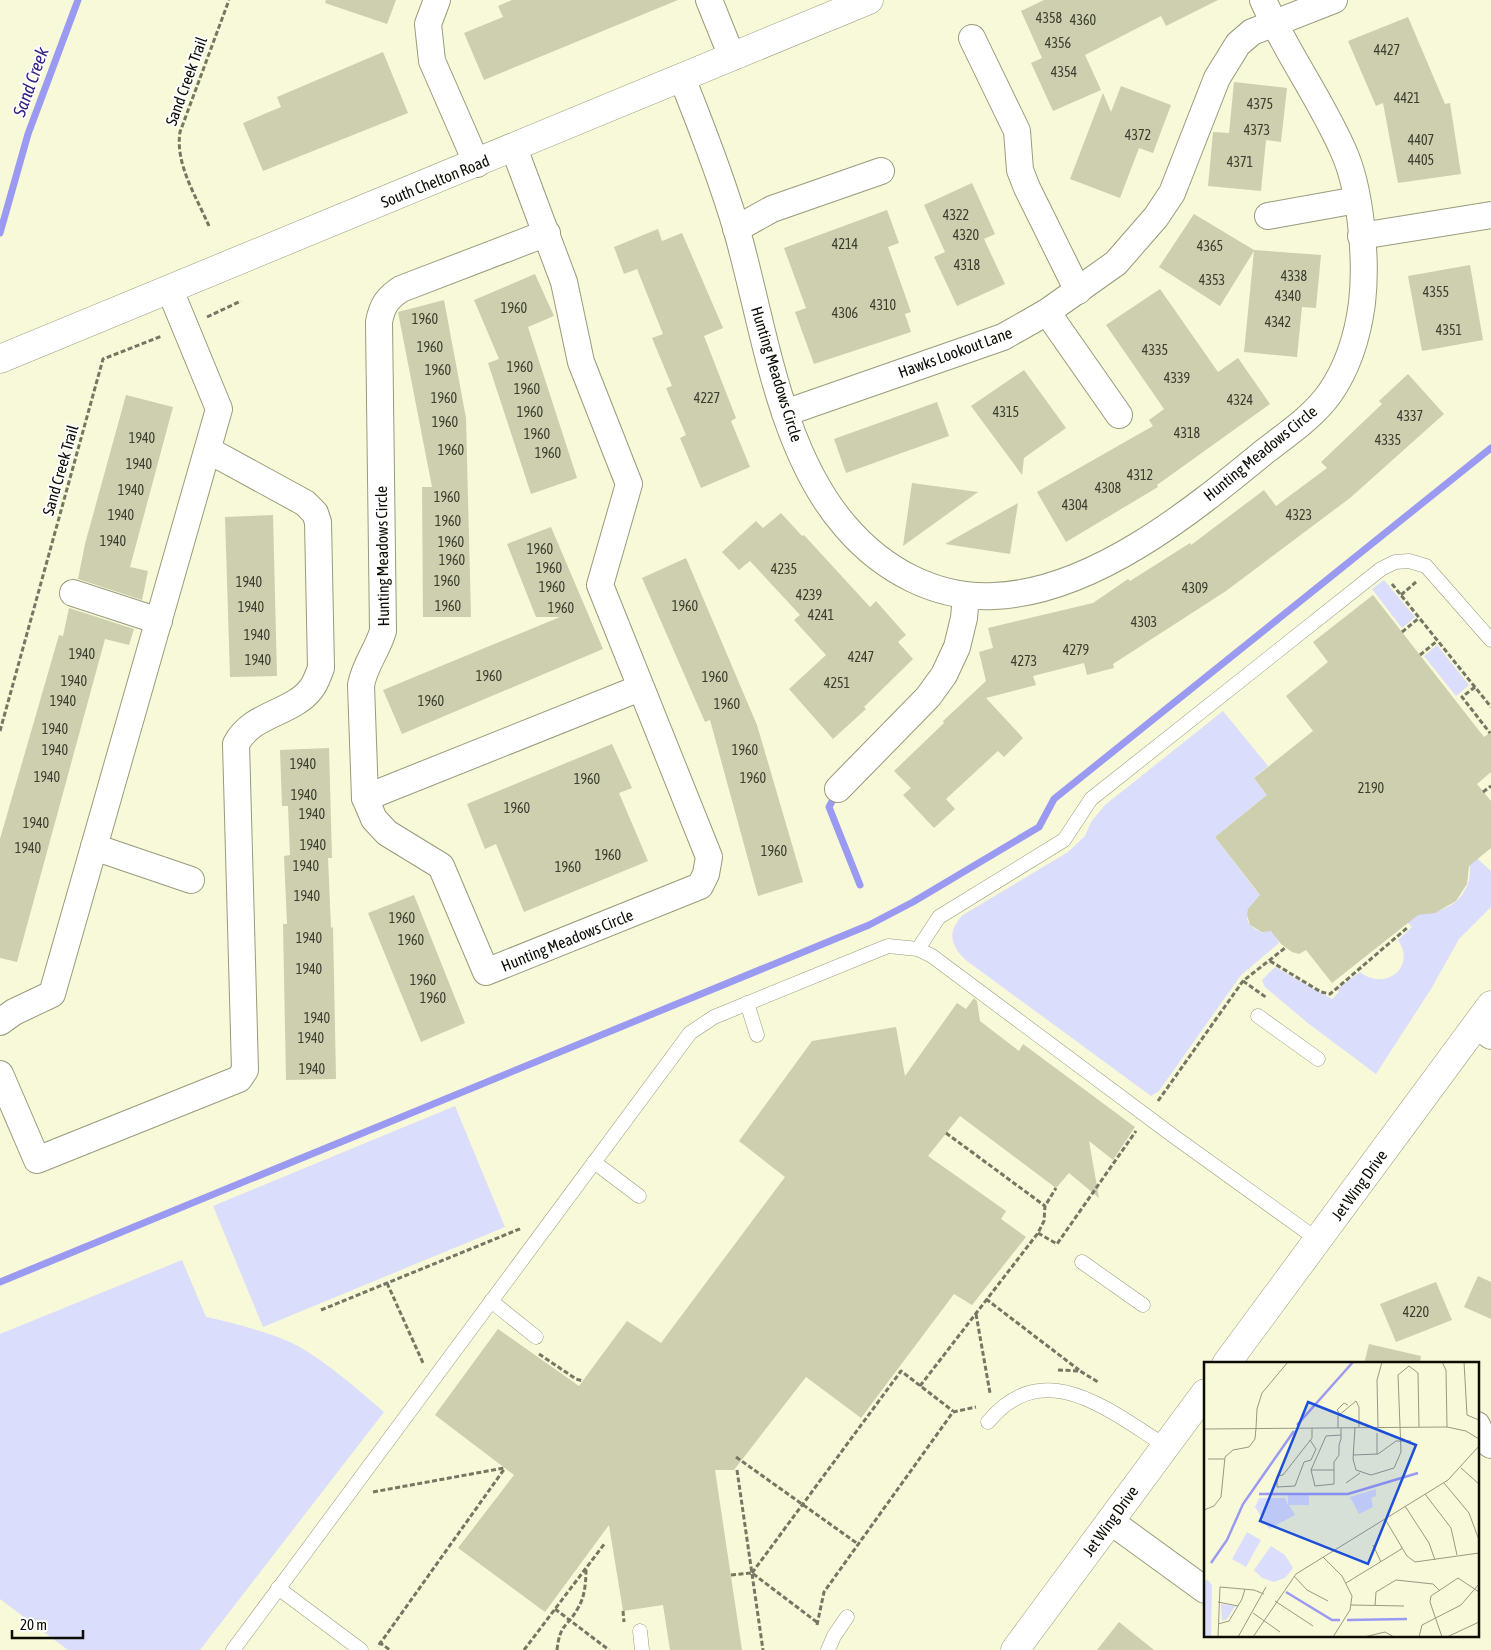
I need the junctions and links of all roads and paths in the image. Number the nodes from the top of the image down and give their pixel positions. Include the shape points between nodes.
1 (228, 0) edge
2 (437, 0) edge
3 (709, 0) edge
4 (869, 0) edge
5 (1263, 0) edge
6 (1334, 0) edge
7 (1273, 24) junction
8 (972, 38) dead end
9 (732, 57) junction
10 (682, 78) junction
11 (514, 148) junction
12 (477, 164) junction
13 (881, 171) dead end
14 (1357, 200) junction
15 (1491, 215) edge
16 (1268, 216) dead end
17 (209, 226) dead end
18 (736, 229) junction
19 (547, 233) junction
20 (1361, 236) junction
21 (170, 290) junction
22 (1078, 291) junction
23 (241, 302) dead end
24 (1047, 312) junction
25 (184, 327) junction
26 (0, 359) edge
27 (785, 413) junction
28 (1118, 416) dead end
29 (208, 450) junction
30 (1381, 569) junction
31 (1419, 580) dead end
32 (73, 593) dead end
33 (1401, 595) junction
34 (966, 596) junction
35 (1419, 618) junction
36 (159, 621) junction
37 (1402, 632) dead end
38 (1491, 640) edge
39 (1437, 641) junction
40 (1420, 655) dead end
41 (1474, 687) junction
42 (640, 688) junction
43 (1491, 707) edge
44 (0, 731) edge
45 (1490, 733) dead end
46 (1491, 786) edge
47 (838, 789) dead end
48 (1483, 792) dead end
49 (365, 798) junction
50 (94, 847) junction
51 (191, 880) dead end
52 (1407, 928) dead end
53 (918, 948) junction
54 (1285, 948) dead end
55 (1270, 960) junction
56 (747, 1003) junction
57 (1258, 1016) dead end
58 (0, 1022) edge
59 (1486, 1022) edge
60 (757, 1035) dead end
61 (1318, 1059) dead end
62 (0, 1074) edge
63 (1148, 1115) junction
64 (946, 1133) dead end
65 (594, 1162) junction
66 (1056, 1188) dead end
67 (639, 1196) dead end
68 (1045, 1206) junction
69 (1038, 1233) junction
70 (540, 1235) junction
71 (1318, 1240) junction
72 (1082, 1262) dead end
73 (387, 1283) junction
74 (986, 1299) junction
75 (491, 1302) junction
76 (1143, 1305) dead end
77 (321, 1310) dead end
78 (975, 1313) junction
79 (536, 1337) dead end
80 (1227, 1362) edge
81 (1055, 1370) dead end
82 (1080, 1371) junction
83 (436, 1375) junction
84 (920, 1386) junction
85 (1104, 1386) dead end
86 (998, 1388) dead end
87 (990, 1393) junction
88 (1204, 1394) edge
89 (984, 1400) dead end
90 (978, 1406) dead end
91 (953, 1412) junction
92 (988, 1422) dead end
93 (1478, 1427) edge
94 (1491, 1445) edge
95 (1166, 1446) junction
96 (736, 1457) dead end
97 (737, 1470) dead end
98 (346, 1497) junction
99 (803, 1504) junction
100 (1110, 1521) junction
101 (605, 1543) dead end
102 (858, 1544) junction
103 (586, 1568) junction
104 (752, 1573) junction
105 (731, 1575) dead end
106 (278, 1588) junction
107 (1204, 1589) edge
108 (555, 1609) junction
109 (847, 1617) dead end
110 (568, 1621) junction
111 (818, 1623) junction
112 (640, 1631) dead end
113 (814, 1632) dead end
114 (233, 1650) edge
115 (361, 1650) edge
116 (375, 1650) edge
117 (524, 1650) edge
118 (556, 1650) edge
119 (608, 1650) edge
120 (642, 1650) edge
121 (763, 1650) edge
122 (828, 1650) edge
123 (1015, 1650) edge

1 - 17 path, Sand Creek Trail via 180,132 178,147
2 - 12 street via 428,24 432,61
3 - 9 street
4 - 9 main road, South Chelton Road
5 - 7 street, Hunting Meadows Circle
6 - 7 street, Hawks Lookout Lane
7 - 14 street, Hunting Meadows Circle via 1345,154
7 - 22 street, Hawks Lookout Lane via 1252,32 1228,58 1216,78 1172,193 1156,217 1116,263
8 - 22 street via 1017,131 1020,170 1027,188
9 - 10 main road, South Chelton Road
10 - 11 main road, South Chelton Road
10 - 18 street, Hunting Meadows Circle
11 - 12 main road, South Chelton Road
11 - 19 street, Hunting Meadows Circle
12 - 21 main road, South Chelton Road
13 - 18 street via 772,209
14 - 16 street
14 - 20 street, Hunting Meadows Circle
15 - 20 street
18 - 27 street, Hunting Meadows Circle
19 - 42 street, Hunting Meadows Circle via 564,282 581,362 629,484 600,585
19 - 49 street, Hunting Meadows Circle via 401,289 388,297 381,309 383,631 377,650 365,667 361,685
20 - 34 street, Hunting Meadows Circle via 1364,258 1362,302 1356,333 1344,368 1329,395 1299,424 1215,492 1146,540 1104,564 1033,590 996,596
21 - 25 street
21 - 26 main road, South Chelton Road
22 - 24 street, Hawks Lookout Lane
23 - 25 path, Sand Creek Trail
24 - 27 street, Hawks Lookout Lane via 1003,337
24 - 28 street
25 - 29 street via 220,409
25 - 44 path, Sand Creek Trail via 103,359
27 - 34 street, Hunting Meadows Circle via 805,464 824,499 845,527 872,554 900,574 933,588
29 - 36 street
29 - 62 street via 306,503 318,522 321,668 317,680 310,691 298,700 247,728 236,744 245,1070 239,1079 37,1160
30 - 33 path
30 - 38 lane via 1395,562 1409,561 1426,566
30 - 53 lane via 1090,799 1064,840 939,917
31 - 33 path
32 - 36 street
33 - 35 path
34 - 47 street via 957,647 944,674 928,697
35 - 37 path
35 - 39 path
36 - 50 street
39 - 40 path
39 - 41 path
41 - 43 path
41 - 45 path via 1462,697
42 - 49 street
42 - 49 street, Hunting Meadows Circle via 709,857 700,886 486,972 441,866 387,833 374,819
46 - 48 path
50 - 51 street
50 - 58 street via 52,994
52 - 55 path via 1330,994 1321,992
53 - 56 lane via 888,946
53 - 63 lane
54 - 55 path
55 - 63 path via 1243,981
56 - 60 lane
56 - 65 lane via 714,1017 690,1033
57 - 61 lane
59 - 71 main road, Jet Wing Drive
63 - 69 path via 1057,1244
63 - 71 lane
64 - 68 path
65 - 67 lane
65 - 70 lane
66 - 68 path
68 - 69 path via 1044,1221
69 - 74 path
70 - 73 path via 529,1225
70 - 75 lane
71 - 80 main road, Jet Wing Drive
72 - 76 lane
73 - 77 path
73 - 83 path via 423,1365
74 - 78 path
74 - 82 path
75 - 79 lane
75 - 83 lane
78 - 84 path
78 - 87 path
81 - 82 path
82 - 85 path
83 - 98 lane
84 - 91 path
84 - 99 path via 901,1371
86 - 87 path
87 - 89 path
88 - 95 main road, Jet Wing Drive
90 - 91 path
91 - 102 path
92 - 95 lane via 998,1410 1023,1394 1059,1389 1093,1401
93 - 94 street via 1483,1439
95 - 100 main road, Jet Wing Drive
96 - 99 path
97 - 104 path
98 - 106 lane
98 - 116 path via 505,1468
99 - 102 path
99 - 104 path
100 - 107 street
100 - 123 main road, Jet Wing Drive
101 - 103 path
102 - 111 path via 824,1592
103 - 108 path
103 - 110 path via 586,1583 579,1608
104 - 105 path
104 - 111 path
104 - 121 path
106 - 114 lane
106 - 115 lane
108 - 110 path
108 - 117 path
109 - 122 lane
110 - 118 path via 559,1633
110 - 119 path
111 - 113 path
112 - 120 lane

